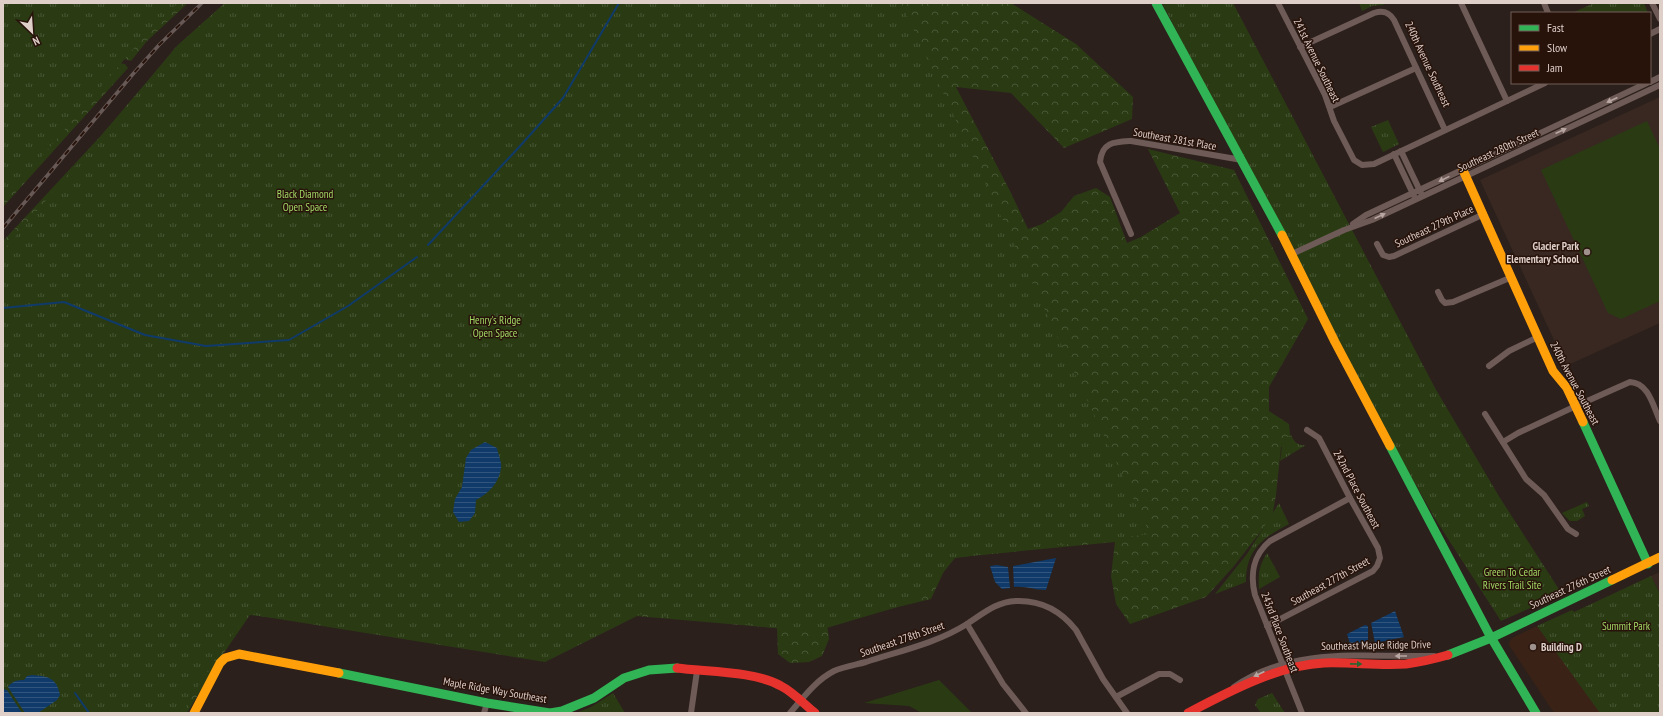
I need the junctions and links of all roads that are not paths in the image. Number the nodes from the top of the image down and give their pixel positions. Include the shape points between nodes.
1 (1156, 3) edge
2 (1278, 3) edge
3 (1461, 3) edge
4 (1652, 3) edge
5 (1660, 19) edge
6 (1660, 29) edge
7 (1651, 34) edge
8 (1300, 47) junction
9 (1416, 68) junction
10 (1543, 84) edge
11 (1647, 84) edge
12 (1637, 85) edge
13 (1660, 85) edge
14 (1649, 90) junction
15 (1641, 94) junction
16 (1507, 101) junction
17 (1330, 107) junction
18 (1445, 130) junction
19 (1401, 151) junction
20 (1394, 154) junction
21 (1242, 160) junction
22 (1465, 173) junction
23 (1421, 193) junction
24 (1414, 197) junction
25 (1484, 214) junction
26 (1131, 234) dead end
27 (1377, 244) dead end
28 (1292, 254) junction
29 (1512, 278) junction
30 (1438, 292) dead end
31 (1538, 337) junction
32 (1489, 366) dead end
33 (1576, 406) junction
34 (1485, 414) dead end
35 (1660, 421) edge
36 (1307, 430) dead end
37 (1503, 442) junction
38 (1350, 498) junction
39 (1576, 534) dead end
40 (1660, 557) edge
41 (1379, 563) joint
42 (1648, 564) junction
43 (967, 624) junction
44 (1267, 626) junction
45 (1491, 638) junction
46 (1283, 667) junction
47 (697, 671) junction
48 (1180, 680) dead end
49 (1116, 697) junction
50 (801, 700) junction
51 (486, 703) junction
52 (562, 712) edge
53 (194, 713) edge
54 (484, 713) edge
55 (691, 713) edge
56 (790, 713) edge
57 (815, 713) edge
58 (1026, 713) edge
59 (1127, 713) edge
60 (1188, 713) edge
61 (1302, 713) edge
62 (1536, 713) edge

1 - 21 street
2 - 8 street, 241st Avenue Southeast
3 - 16 street
4 - 5 street
6 - 7 street
8 - 9 street, 240th Avenue Southeast via 1374,13 1385,12 1394,20
8 - 17 street, 241st Avenue Southeast
9 - 17 street
9 - 18 street, 240th Avenue Southeast
10 - 16 street
11 - 14 street
12 - 15 street
12 -> 22 street, Southeast 280th Street
13 - 14 street, Southeast 280th Street
14 - 15 street, Southeast 280th Street
22 -> 15 street, Southeast 280th Street
16 - 18 street
17 - 20 street, 241st Avenue Southeast via 1336,126 1354,160 1362,165 1374,164
18 - 19 street
19 - 20 street
19 - 23 street
20 - 24 street
21 - 26 street, Southeast 281st Place via 1131,141 1114,142 1105,147 1101,152 1100,162
21 - 28 street
22 - 23 street, Southeast 280th Street
22 - 25 street, 240th Avenue Southeast
23 - 24 street, Southeast 280th Street
24 - 28 street, Southeast 280th Street via 1366,215 1344,230
25 - 27 street, Southeast 279th Place via 1394,256 1383,255
25 - 29 street, 240th Avenue Southeast
28 - 45 street via 1342,356
29 - 30 street via 1453,302 1446,303
29 - 31 street, 240th Avenue Southeast
31 - 32 street via 1509,351
31 - 33 street, 240th Avenue Southeast via 1553,371 1567,388
33 - 35 street via 1626,383 1638,384 1646,391
33 - 37 street
33 - 42 street, 240th Avenue Southeast
34 - 37 street
36 - 38 street, 242nd Place Southeast via 1319,438
37 - 39 street via 1526,478 1544,495 1568,529
38 - 41 street, 242nd Place Southeast via 1378,548
38 - 44 street, 243rd Place Southeast via 1275,537 1257,556 1253,568 1253,585
40 - 42 street, Southeast 276th Street
41 - 44 street, Southeast 277th Street via 1373,571
42 - 45 street, Southeast 276th Street
43 - 49 street, Southeast 278th Street via 994,606 1006,602 1031,601 1052,608 1076,630
43 - 50 street, Southeast 278th Street via 925,644 834,671
43 - 58 street via 1003,684
44 - 46 street, 243rd Place Southeast
45 - 46 street, Southeast Maple Ridge Drive via 1426,661 1405,664 1323,663
45 - 62 street
46 - 60 street, Southeast Maple Ridge Drive
46 - 61 street, 243rd Place Southeast
47 - 50 street, Maple Ridge Way Southeast via 768,680 782,686
47 - 52 street, Maple Ridge Way Southeast via 673,668 649,670 624,678 594,698
47 - 55 street
48 - 49 street via 1170,674 1158,674
49 - 59 street
50 - 56 street, Southeast 278th Street
50 - 57 street, Maple Ridge Way Southeast
51 - 52 street, Maple Ridge Way Southeast via 540,712
51 - 53 street, Maple Ridge Way Southeast via 239,654 225,658 220,663
51 - 54 street

